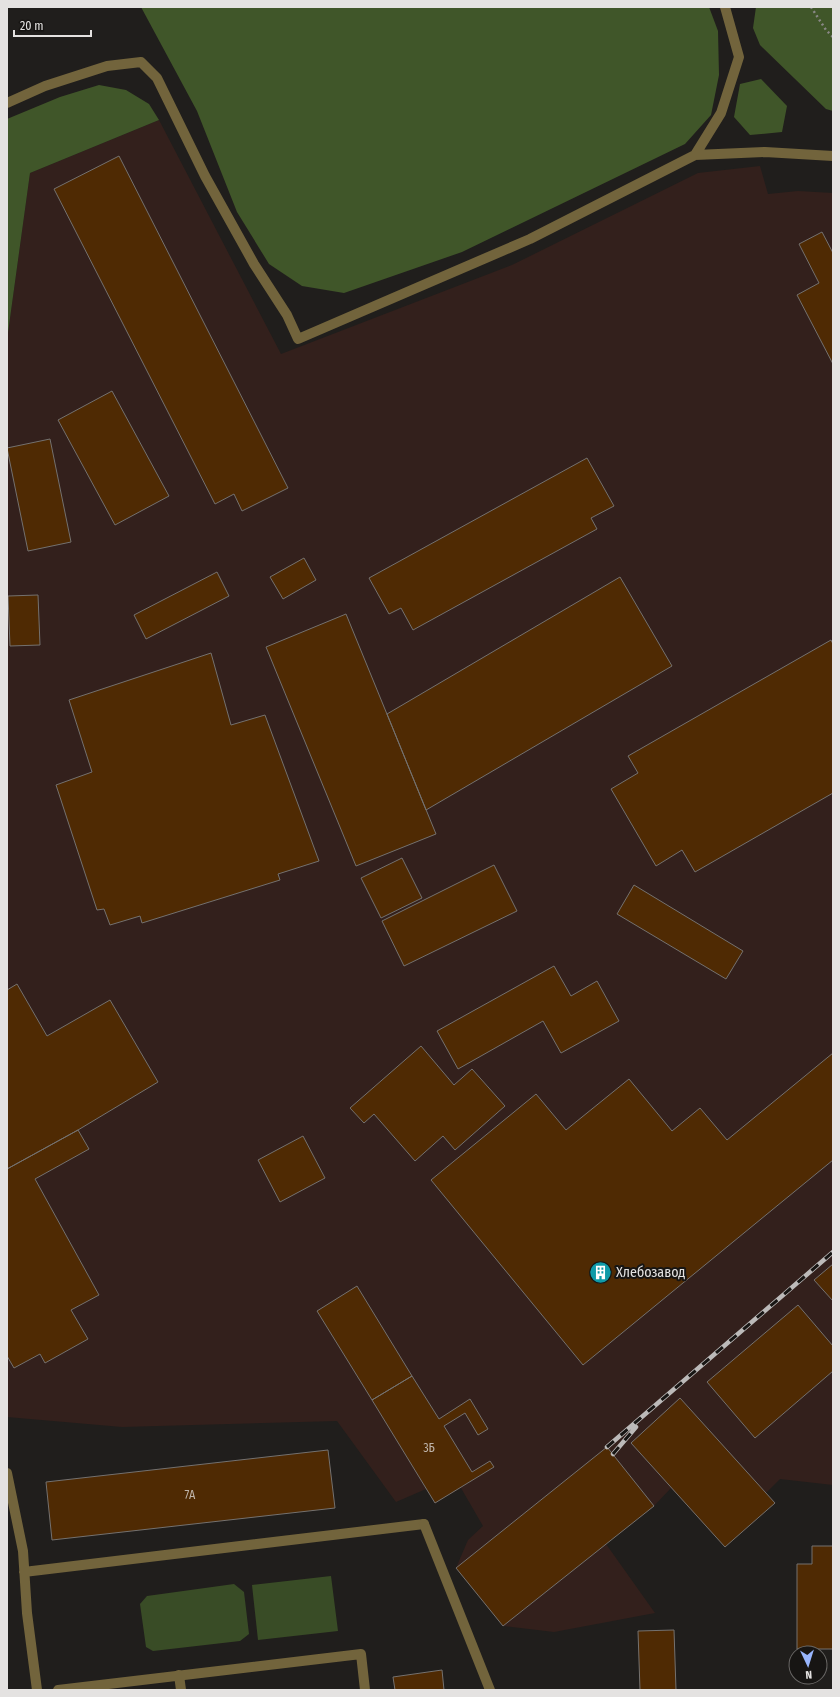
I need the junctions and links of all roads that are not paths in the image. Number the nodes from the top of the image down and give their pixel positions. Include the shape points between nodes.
1 (725, 7) edge
2 (7, 103) edge
3 (695, 155) junction
4 (833, 156) edge
5 (7, 1473) edge
6 (24, 1572) junction
7 (179, 1675) junction
8 (37, 1690) edge
9 (58, 1690) edge
10 (181, 1690) edge
11 (365, 1690) edge
12 (490, 1690) edge

1 - 3 street via 739,57 721,113
2 - 3 street via 45,86 107,66 141,62 157,78 205,176 254,264 287,315 298,339 530,239
3 - 4 street via 765,152
5 - 6 street via 23,1551
6 - 8 street
6 - 12 street via 424,1524
7 - 9 street
7 - 10 street
7 - 11 street via 361,1654

